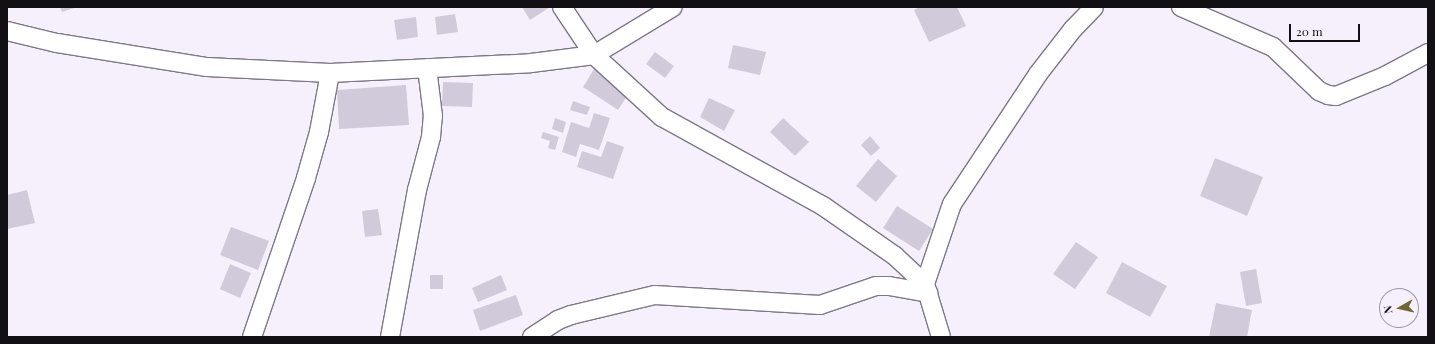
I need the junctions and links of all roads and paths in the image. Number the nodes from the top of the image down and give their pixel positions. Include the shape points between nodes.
1 (562, 7) edge
2 (673, 7) edge
3 (1094, 7) edge
4 (1181, 7) edge
5 (7, 31) edge
6 (1428, 53) edge
7 (594, 55) junction
8 (427, 68) junction
9 (330, 73) junction
10 (926, 289) junction
11 (252, 337) edge
12 (390, 337) edge
13 (532, 337) edge
14 (941, 337) edge

1 - 7 street
2 - 7 street
3 - 10 street via 1073,29 1038,74 952,204
4 - 6 street via 1274,47 1319,91 1328,95 1336,96 1385,76
5 - 9 street via 57,43 207,67
7 - 8 street via 531,63
7 - 10 street via 662,117 823,206 895,256
8 - 9 street
8 - 12 street via 433,116 431,137 417,190
9 - 11 street via 319,132 306,178
10 - 13 street via 876,286 820,305 655,295 570,315
10 - 14 street

